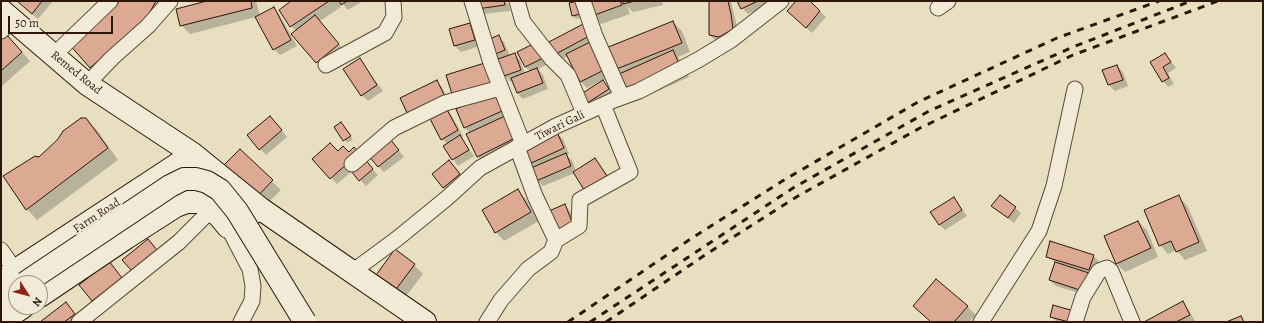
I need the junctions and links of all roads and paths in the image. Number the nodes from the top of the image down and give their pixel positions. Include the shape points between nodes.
1 (110, 1) edge
2 (170, 1) edge
3 (393, 1) edge
4 (472, 1) edge
5 (517, 1) edge
6 (583, 1) edge
7 (781, 1) edge
8 (5, 20) edge
9 (54, 55) junction
10 (326, 65) dead end
11 (87, 84) junction
12 (500, 88) junction
13 (1075, 88) dead end
14 (622, 97) junction
15 (603, 105) junction
16 (584, 113) junction
17 (520, 145) junction
18 (193, 154) junction
19 (352, 164) dead end
20 (212, 209) junction
21 (261, 209) junction
22 (228, 227) junction
23 (556, 240) junction
24 (1, 250) edge
25 (352, 272) junction
26 (12, 275) edge
27 (21, 275) edge
28 (22, 275) edge
29 (8, 289) edge
30 (48, 291) edge
31 (1, 299) edge
32 (11, 315) edge
33 (1, 322) edge
34 (79, 322) edge
35 (241, 322) edge
36 (305, 322) edge
37 (425, 322) edge
38 (487, 322) edge
39 (981, 322) edge
40 (1074, 322) edge
41 (1132, 322) edge

1 - 9 street
2 - 11 street via 148,26
3 - 10 street via 394,17 385,33
4 - 12 street
5 - 16 street via 523,22 568,75
6 - 14 street
7 - 14 street, Tiwari Gali via 731,40 698,60 646,88
8 - 9 street, Remed Road
9 - 11 street, Remed Road
11 - 18 street, Remed Road
12 - 17 street
12 - 19 street via 446,103 394,128
13 - 39 street via 1054,186 1039,231
14 - 15 street, Tiwari Gali
15 - 16 street, Tiwari Gali
15 - 23 street via 630,172 580,200 580,226
16 - 17 street, Tiwari Gali
17 - 23 street via 534,196
17 - 25 street, Tiwari Gali via 480,168 447,198
18 - 21 street, Remed Road
18 - 27 street, Farm Road
20 - 22 street
20 - 30 street via 194,201 176,206
20 - 34 street via 179,242
21 - 22 street
21 - 25 street, Remed Road
22 - 35 street via 250,269 253,286 252,301
23 - 38 street via 551,252 528,269 501,300
24 - 26 street
25 - 37 street, Remed Road
28 - 36 street, bridge via 170,186 184,179 196,179 220,190 237,211
29 - 31 street
32 - 33 street
40 - 41 street via 1083,297 1099,271 1107,268 1111,271

